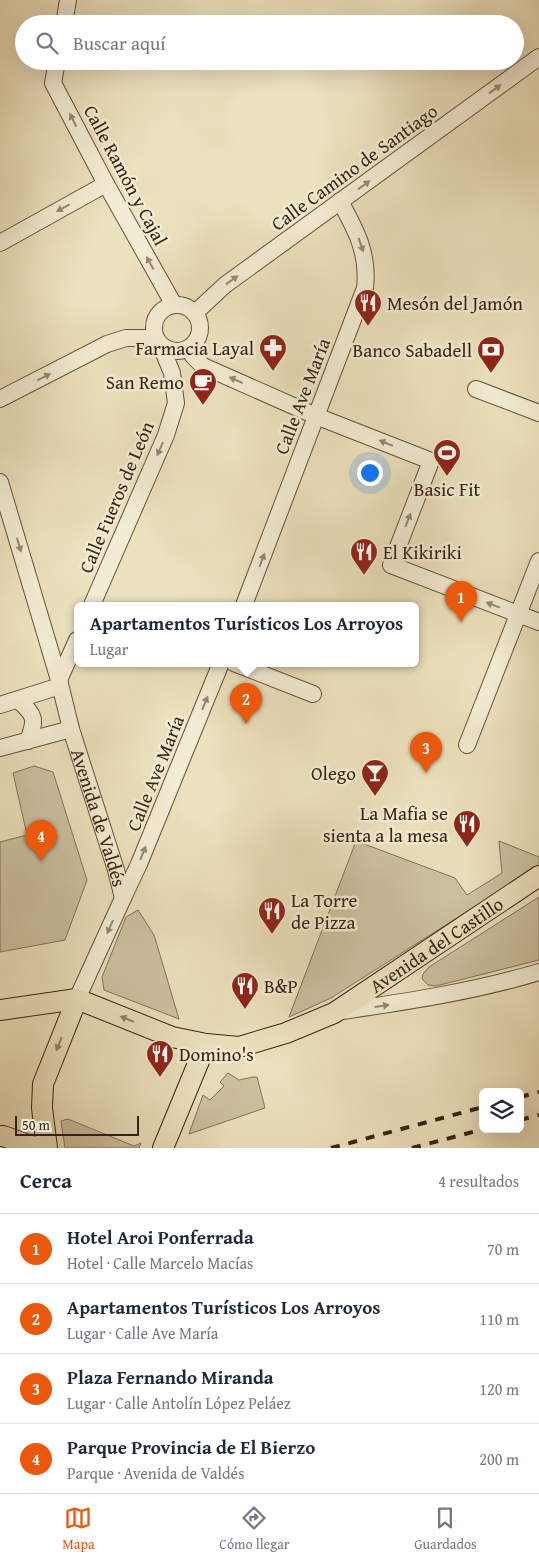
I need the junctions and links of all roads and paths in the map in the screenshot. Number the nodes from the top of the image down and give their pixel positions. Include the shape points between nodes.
1 (68, 0) edge
2 (66, 15) edge
3 (539, 57) edge
4 (524, 68) edge
5 (55, 70) edge
6 (521, 70) edge
7 (106, 184) junction
8 (340, 202) junction
9 (0, 243) edge
10 (174, 305) junction
11 (196, 312) junction
12 (196, 342) junction
13 (159, 344) junction
14 (476, 389) dead end
15 (0, 399) edge
16 (539, 413) edge
17 (316, 416) junction
18 (0, 482) edge
19 (539, 561) edge
20 (93, 602) edge
21 (245, 602) edge
22 (518, 614) junction
23 (539, 622) edge
24 (74, 647) edge
25 (219, 667) edge
26 (244, 667) edge
27 (59, 683) junction
28 (312, 694) dead end
29 (18, 700) junction
30 (0, 705) edge
31 (71, 730) junction
32 (28, 741) junction
33 (467, 744) dead end
34 (0, 748) edge
35 (539, 876) edge
36 (123, 898) junction
37 (539, 972) edge
38 (77, 998) junction
39 (0, 1010) edge
40 (334, 1013) junction
41 (172, 1038) junction
42 (206, 1044) junction
43 (239, 1047) junction
44 (195, 1073) junction
45 (0, 1136) edge
46 (37, 1148) edge
47 (47, 1148) edge
48 (163, 1148) edge

1 - 2 street
4 -> 3 street, Calle Camino de Santiago
7 -> 5 street, Calle Ramón y Cajal via 53,82
8 -> 6 street, Calle Camino de Santiago
7 -> 9 street
10 -> 7 street, Calle Ramón y Cajal
11 -> 8 street, Calle Camino de Santiago via 225,285
8 -> 17 street, Calle Ave María via 356,229 367,272 365,288
10 - 11 street
10 - 13 street via 164,309 156,318 154,329
11 - 12 street via 201,326
12 - 13 street via 180,352 170,351
17 -> 12 street via 203,366 193,356
15 -> 13 street via 107,344 126,338 144,338
13 -> 20 street, Calle Fueros de León via 172,373 176,403 166,435
14 - 16 street
21 -> 17 street, Calle Ave María
22 -> 17 street via 391,565 431,461
18 -> 27 street, Avenida de Valdés
19 - 22 street
22 - 23 street
22 - 33 street
24 - 27 street
36 -> 25 street, Calle Ave María
26 - 28 street
27 - 29 street
27 - 31 street, Avenida de Valdés
29 - 30 street
29 - 32 street via 32,712 34,723
31 - 32 street
31 - 36 street, Avenida de Valdés
32 - 34 street
35 - 40 main road, Avenida del Castillo
36 -> 38 street, Avenida de Valdés
40 -> 37 street, Avenida del Castillo via 409,1002
38 - 39 main road
41 -> 38 main road, Avenida del Castillo
38 -> 47 main road, Avenida de Valdés via 43,1084
40 - 43 main road, Avenida del Castillo via 286,1033
41 - 42 main road, Avenida del Castillo
41 - 44 main road via 186,1054
42 - 43 main road, Avenida del Castillo
42 - 44 main road
43 - 44 main road
44 - 48 main road
45 - 46 main road

